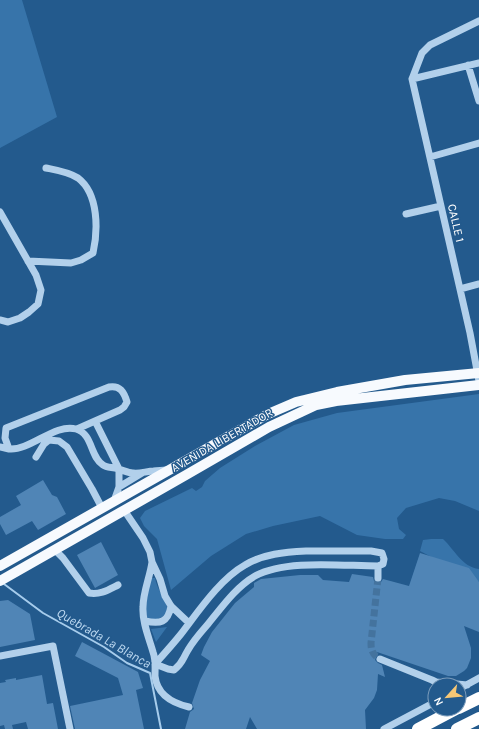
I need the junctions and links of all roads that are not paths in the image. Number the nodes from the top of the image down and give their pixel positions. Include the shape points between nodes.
1 (479, 21) edge
2 (479, 63) edge
3 (468, 65) junction
4 (412, 79) junction
5 (479, 101) edge
6 (479, 143) edge
7 (430, 157) junction
8 (46, 168) dead end
9 (441, 206) junction
10 (0, 212) edge
11 (406, 214) dead end
12 (28, 261) junction
13 (479, 284) edge
14 (460, 289) junction
15 (0, 320) edge
16 (479, 375) edge
17 (479, 385) edge
18 (95, 421) junction
19 (77, 429) junction
20 (0, 447) edge
21 (9, 449) junction
22 (36, 457) dead end
23 (119, 469) junction
24 (169, 470) junction
25 (142, 473) junction
26 (119, 487) junction
27 (114, 501) junction
28 (102, 508) junction
29 (124, 510) junction
30 (54, 550) junction
31 (152, 562) junction
32 (0, 566) edge
33 (378, 566) junction
34 (378, 578) tunnel mouth
35 (0, 581) edge
36 (118, 585) dead end
37 (171, 606) junction
38 (145, 621) junction
39 (189, 623) junction
40 (0, 656) edge
41 (380, 659) tunnel mouth
42 (155, 664) junction
43 (479, 678) edge
44 (427, 680) edge
45 (467, 684) edge
46 (479, 698) edge
47 (467, 704) edge
48 (427, 706) edge
49 (189, 707) dead end
50 (441, 717) edge
51 (479, 718) edge
52 (70, 729) edge
53 (384, 729) edge
54 (418, 729) edge
55 (457, 729) edge

1 - 4 street via 430,45 422,53
2 - 3 street
3 - 4 street
3 - 5 street
4 - 7 street, CALLE 1
6 - 7 street
7 - 9 street, CALLE 1
8 - 12 street via 78,178 90,194 95,210 96,239 93,253 81,260 71,263
9 - 11 street
9 - 14 street, CALLE 1
10 - 12 street
12 - 15 street via 42,290 38,304 20,318 8,322
13 - 14 street
14 - 16 street, CALLE 1
16 - 24 main road, AVENIDA LIBERTADOR via 405,380 296,402 268,414
17 - 29 main road, AVENIDA LIBERTADOR via 316,405 269,427
18 - 19 street
18 - 21 street via 124,407 127,402 122,390 118,387 109,387 6,428 5,438
18 - 23 street
19 - 21 street via 55,432 21,447
19 - 23 street via 89,440 102,465
20 - 21 street
22 - 28 street via 49,440 59,441 67,447
23 - 25 street
23 - 26 street
24 - 25 street
24 - 27 main road, AVENIDA LIBERTADOR
25 - 26 street
26 - 27 street
27 - 28 main road, AVENIDA LIBERTADOR
28 - 32 main road, AVENIDA LIBERTADOR
29 - 30 main road, AVENIDA LIBERTADOR
29 - 31 street via 143,538
30 - 35 main road, AVENIDA LIBERTADOR
30 - 36 street via 89,593 103,593
31 - 37 street
31 - 38 street via 142,609
33 - 34 street
33 - 39 street via 383,564 382,553 371,551 306,551 280,553 258,559 234,572
33 - 42 street via 309,564 261,573 231,596 198,635 181,664 174,670
37 - 38 street via 170,614 164,620 154,623
37 - 39 street
38 - 42 street
39 - 42 street
40 - 52 street via 52,646
41 - 44 street
42 - 49 street via 158,686 164,695
43 - 45 street
46 - 47 highway
48 - 53 street
50 - 54 highway
51 - 55 highway

